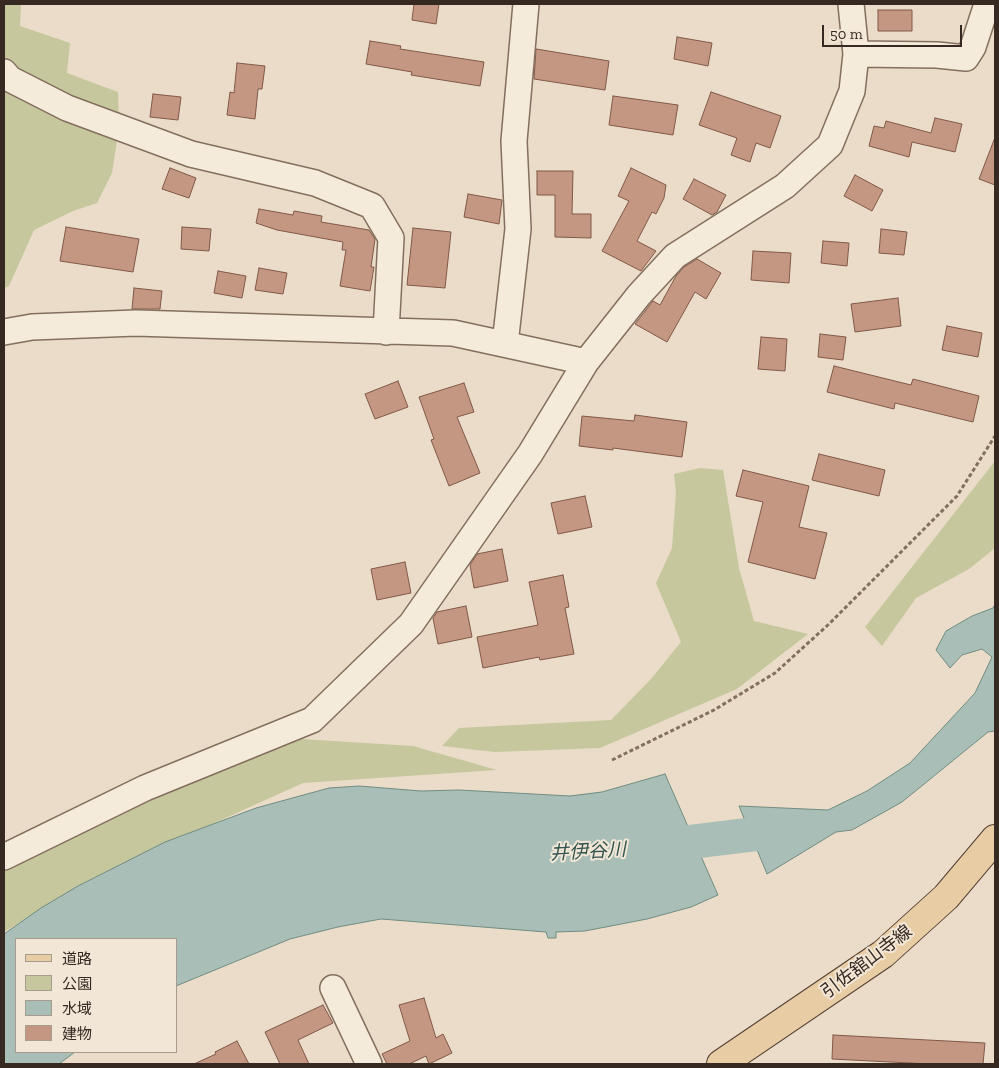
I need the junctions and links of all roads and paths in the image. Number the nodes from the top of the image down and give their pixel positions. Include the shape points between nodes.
1 (526, 4) edge
2 (851, 4) edge
3 (987, 4) edge
4 (856, 54) junction
5 (4, 72) edge
6 (4, 332) edge
7 (386, 332) junction
8 (505, 344) junction
9 (586, 362) junction
10 (995, 436) edge
11 (612, 760) dead end
12 (995, 839) edge
13 (4, 857) edge
14 (332, 988) dead end
15 (369, 1064) edge
16 (721, 1064) edge

1 - 8 street via 514,141 518,229
2 - 4 street
3 - 4 street via 973,48 966,58
4 - 9 street via 852,91 830,145 785,186 675,256
5 - 7 street via 10,80 67,108 191,154 315,183 372,206 391,238
6 - 7 street via 136,323
7 - 8 street via 453,333
8 - 9 street
9 - 13 street via 530,454 411,624 312,720 145,788
10 - 11 path via 957,496 829,624 775,673 714,710
12 - 16 main road, 引佐舘山寺線 via 946,898 883,954
14 - 15 street

